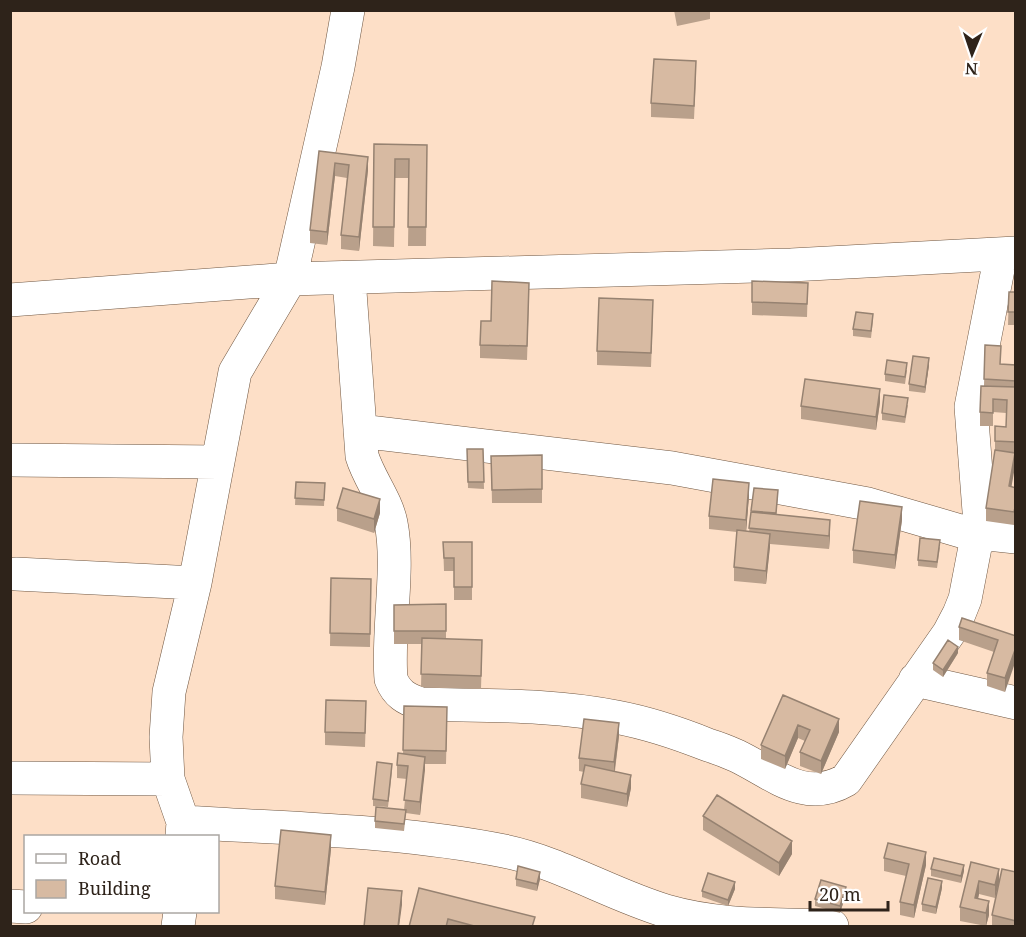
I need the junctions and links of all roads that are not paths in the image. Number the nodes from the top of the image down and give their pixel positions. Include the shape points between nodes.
1 (348, 10) edge
2 (1008, 253) edge
3 (349, 278) junction
4 (290, 279) junction
5 (10, 300) edge
6 (360, 431) junction
7 (10, 460) edge
8 (218, 462) junction
9 (981, 537) junction
10 (1016, 537) edge
11 (16, 574) dead end
12 (195, 583) junction
13 (915, 680) junction
14 (1016, 703) edge
15 (10, 778) edge
16 (168, 779) junction
17 (183, 829) edge
18 (832, 927) edge

1 - 4 street
2 - 3 street via 791,265
2 - 9 street via 971,407
3 - 4 street
3 - 6 street
4 - 5 street
4 - 8 street via 235,372
6 - 9 street via 672,468 868,504
6 - 13 street via 368,474 391,523 391,679 395,690 407,699 421,704 524,707 616,716 672,731 736,756 795,787 813,790 832,788 846,780
7 - 8 street
8 - 12 street
9 - 10 street
9 - 13 street via 973,548 959,614
11 - 12 street
12 - 16 street via 169,692
13 - 14 street
15 - 16 street
16 - 17 street
17 - 18 street via 359,834 494,849 541,860 663,910 700,920 735,925

